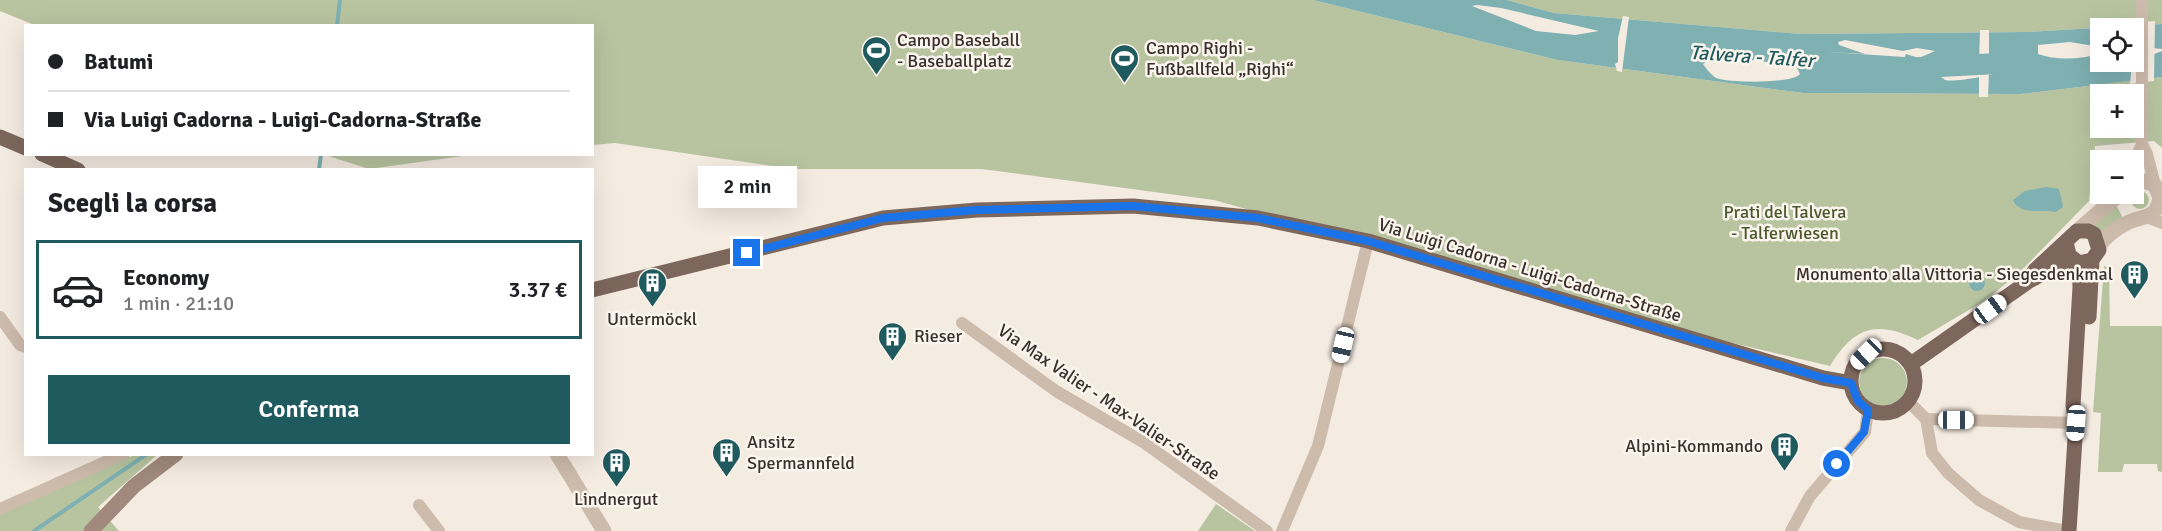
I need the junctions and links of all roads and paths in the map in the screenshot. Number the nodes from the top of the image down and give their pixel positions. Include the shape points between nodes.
1 (2142, 0) edge
2 (0, 137) edge
3 (2142, 143) junction
4 (24, 147) edge
5 (2139, 150) edge
6 (46, 156) edge
7 (74, 168) edge
8 (2144, 182) edge
9 (2159, 194) edge
10 (2109, 204) edge
11 (2121, 204) edge
12 (2153, 221) edge
13 (2072, 236) junction
14 (1368, 241) junction
15 (2099, 245) junction
16 (2082, 261) junction
17 (2029, 281) junction
18 (594, 290) edge
19 (0, 317) edge
20 (962, 323) dead end
21 (24, 346) edge
22 (1911, 364) junction
23 (1851, 383) junction
24 (1908, 401) junction
25 (1868, 410) junction
26 (1926, 419) junction
27 (2076, 423) junction
28 (119, 456) edge
29 (173, 456) edge
30 (558, 456) edge
31 (419, 505) dead end
32 (0, 509) edge
33 (91, 531) edge
34 (439, 531) edge
35 (603, 531) edge
36 (1267, 531) edge
37 (1282, 531) edge
38 (1791, 531) edge
39 (2068, 531) edge

1 - 3 street
2 - 4 main road
3 - 5 street
3 - 9 street
6 - 7 main road
8 - 9 street
9 - 12 street
10 - 13 street
11 - 12 street via 2124,211
12 - 15 street via 2108,235
13 - 15 main road via 2088,231
13 - 16 main road via 2066,249
13 - 17 main road via 2035,270
14 - 18 main road, Via Luigi Cadorna - Luigi-Cadorna-Straße via 1258,218 1133,206 976,210 883,218
14 - 23 main road, Via Luigi Cadorna - Luigi-Cadorna-Straße via 1823,378
14 - 37 street via 1318,446
15 - 16 main road via 2097,255
16 - 17 main road via 2065,262
16 - 27 main road via 2083,406
17 - 22 main road
19 - 21 street
20 - 36 street, Via Max Valier - Max-Valier-Straße via 1056,391 1143,442
22 - 23 main road via 1898,353 1875,350 1856,363
22 - 24 main road via 1915,384
23 - 25 main road via 1858,401
24 - 25 main road via 1889,413
24 - 26 street
25 - 38 street via 1864,432 1809,496
26 - 27 street
26 - 39 street via 1932,453 1979,500 2019,522
27 - 39 main road
28 - 32 street
29 - 33 main road via 134,486
30 - 35 street
31 - 34 street

